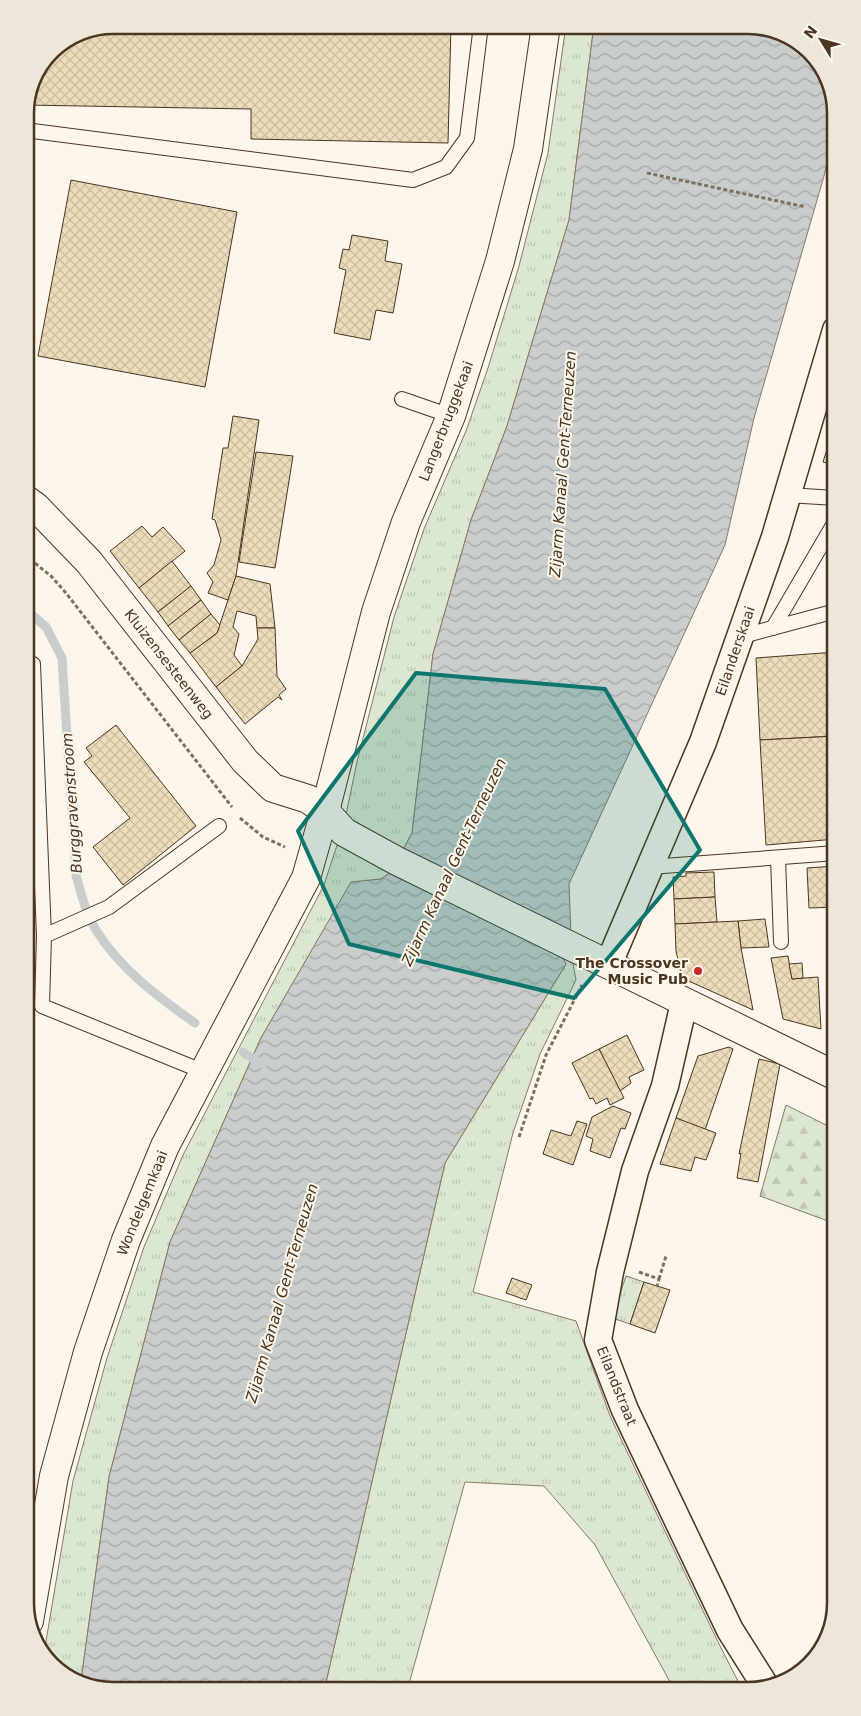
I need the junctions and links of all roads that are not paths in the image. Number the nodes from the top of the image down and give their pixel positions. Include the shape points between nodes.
1 (480, 34) edge
2 (545, 34) edge
3 (34, 131) edge
4 (827, 360) edge
5 (402, 399) dead end
6 (451, 416) junction
7 (787, 495) junction
8 (827, 497) edge
9 (34, 506) edge
10 (827, 535) edge
11 (827, 613) edge
12 (772, 628) junction
13 (739, 637) junction
14 (34, 689) edge
15 (325, 811) junction
16 (219, 826) dead end
17 (827, 854) edge
18 (778, 858) junction
19 (650, 867) junction
20 (44, 936) junction
21 (781, 942) dead end
22 (602, 960) junction
23 (684, 1003) junction
24 (202, 1071) junction
25 (827, 1072) edge
26 (34, 1592) edge
27 (762, 1681) edge

1 - 3 lane via 467,138 446,168 413,180
2 - 6 main road, Langerbruggekaai via 526,158 500,261
4 - 7 street, Eilanderskaai
5 - 6 lane
6 - 15 main road, Langerbruggekaai via 406,522 376,612
7 - 8 lane
7 - 13 street, Eilanderskaai
9 - 15 main road, Kluizensesteenweg via 88,562 245,760 273,788 308,799
10 - 12 lane
11 - 12 lane
12 - 13 lane
13 - 19 street, Eilanderskaai via 703,742
14 - 20 lane
15 - 22 main road, Kluizensesteenweg via 344,832 397,861
15 - 24 main road, Wondelgemkaai via 306,878
16 - 20 lane via 109,907
17 - 18 lane
18 - 19 lane
18 - 21 lane
19 - 22 street, Eilanderskaai
20 - 24 lane via 42,1006
22 - 23 main road, Kluizensesteenweg
23 - 25 main road, Kluizensesteenweg
23 - 27 street, Eilandstraat via 664,1086 635,1171 610,1272 598,1340 625,1410 730,1630
24 - 26 main road, Wondelgemkaai via 165,1146 126,1240 88,1352 54,1476

